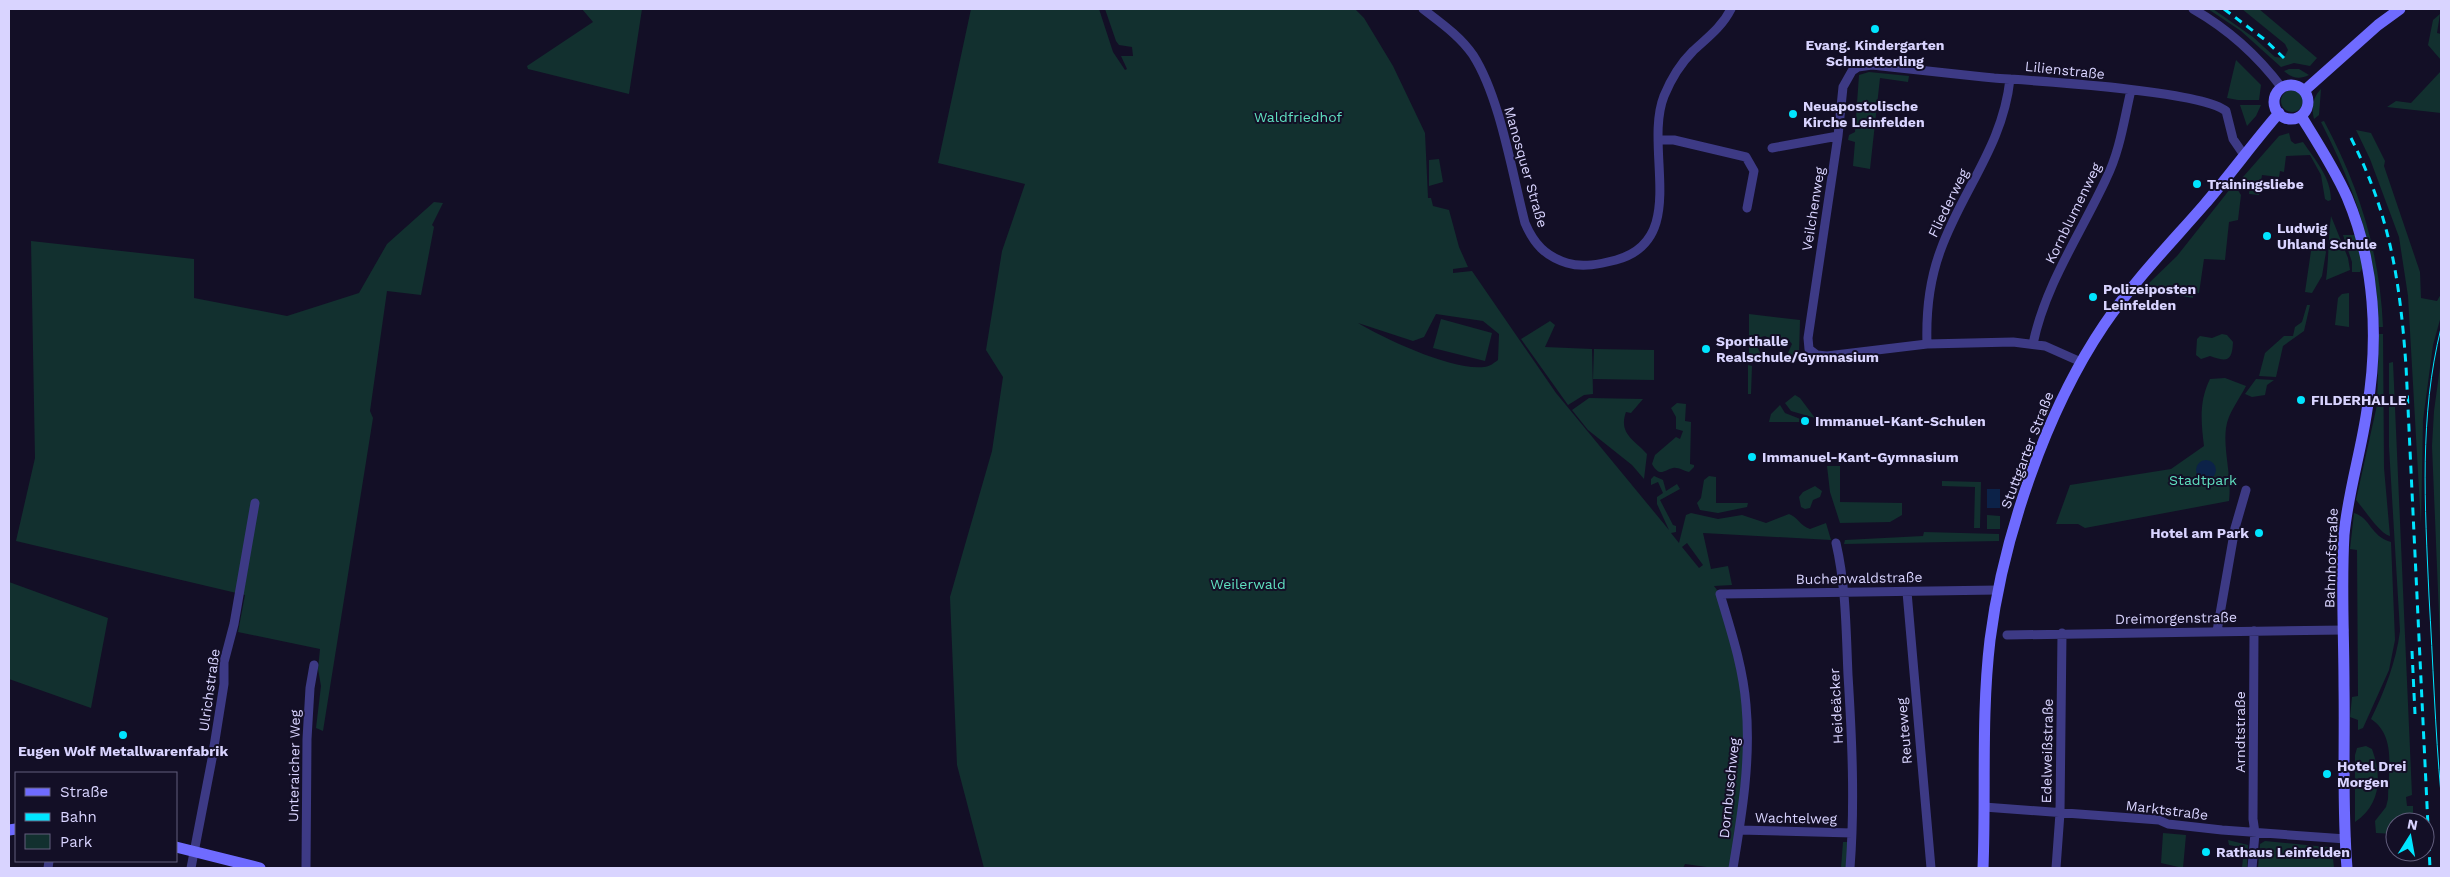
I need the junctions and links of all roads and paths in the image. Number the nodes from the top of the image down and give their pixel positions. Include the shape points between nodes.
1 (1423, 9) edge
2 (1731, 9) edge
3 (2193, 9) edge
4 (2395, 10) edge
5 (1852, 71) joint
6 (2010, 79) junction
7 (2282, 88) junction
8 (2131, 90) junction
9 (2304, 91) junction
10 (2279, 113) junction
11 (2301, 116) junction
12 (1838, 136) junction
13 (1658, 140) junction
14 (1772, 148) dead end
15 (2244, 155) junction
16 (1747, 208) dead end
17 (1927, 344) junction
18 (2032, 344) junction
19 (2081, 362) junction
20 (2246, 490) dead end
21 (255, 503) dead end
22 (1836, 543) dead end
23 (1998, 590) junction
24 (1906, 592) junction
25 (1845, 593) junction
26 (1720, 594) joint
27 (2344, 630) junction
28 (2254, 631) junction
29 (2218, 632) junction
30 (2062, 633) junction
31 (2007, 635) dead end
32 (314, 665) dead end
33 (1984, 807) junction
34 (2060, 813) junction
35 (1739, 830) junction
36 (1852, 833) junction
37 (2255, 833) junction
38 (2346, 839) junction
39 (178, 847) edge
40 (194, 851) junction
41 (191, 868) edge
42 (260, 868) edge
43 (306, 868) edge
44 (1733, 868) edge
45 (1850, 868) edge
46 (1931, 868) edge
47 (1983, 868) edge
48 (2056, 868) edge
49 (2252, 868) edge
50 (2346, 868) edge

1 - 13 street, Manosquer Straße via 1455,35 1472,54 1485,77 1525,223 1541,251 1557,260 1579,266 1600,264 1627,257 1652,237 1660,212
2 - 13 street, Manosquer Straße via 1673,76 1660,109
3 - 7 street via 2229,32
4 - 9 main road
5 - 6 street, Lilienstraße via 1872,66
5 - 12 street, Veilchenweg via 1843,87
6 - 8 street, Lilienstraße
6 - 17 street, Fliederweg via 1991,149 1941,250 1930,299
7 - 9 main road via 2294,85
7 - 10 main road via 2274,102
8 - 15 street, Lilienstraße via 2194,99 2222,108 2226,111 2233,140
8 - 18 street, Kornblumenweg via 2120,142 2107,177 2042,308
9 - 11 main road via 2308,106
10 - 11 main road via 2289,118
10 - 15 main road, Stuttgarter Straße
11 - 27 main road, Bahnhofstraße via 2348,199 2362,242 2371,291 2373,365 2366,420 2346,512
12 - 14 street
12 - 17 street, Veilchenweg via 1808,344 1812,352 1827,356
13 - 16 street via 1674,140 1746,157 1754,171
15 - 19 main road, Stuttgarter Straße via 2128,292
17 - 18 street
18 - 19 street via 2059,350
19 - 23 main road, Stuttgarter Straße via 2027,485
20 - 29 street via 2235,528
21 - 40 street, Ulrichstraße via 234,624 224,662 217,731
22 - 25 street, Heideäcker
23 - 24 street, Buchenwaldstraße
23 - 33 main road, Stuttgarter Straße via 1986,689
24 - 25 street, Buchenwaldstraße
24 - 46 street, Reuteweg
25 - 26 street, Buchenwaldstraße
25 - 36 street, Heideäcker via 1853,772
26 - 35 street, Dornbuschweg via 1735,644 1746,705 1748,754
27 - 28 street, Dreimorgenstraße
27 - 38 main road, Bahnhofstraße
28 - 29 street, Dreimorgenstraße
28 - 37 street, Arndtstraße
29 - 30 street, Dreimorgenstraße
30 - 31 street, Dreimorgenstraße
30 - 34 street, Edelweißstraße
32 - 43 street, Unteraicher Weg via 307,739
33 - 34 street, Marktstraße
33 - 47 main road, Stuttgarter Straße
34 - 37 street, Marktstraße via 2159,820 2168,824
34 - 48 street, Edelweißstraße
35 - 36 street, Wachtelweg
35 - 44 street, Dornbuschweg
36 - 45 street, Heideäcker
37 - 38 street, Marktstraße
37 - 49 street, Arndtstraße
38 - 50 main road, Bahnhofstraße
39 - 40 main road
40 - 41 street, Ulrichstraße
40 - 42 main road

